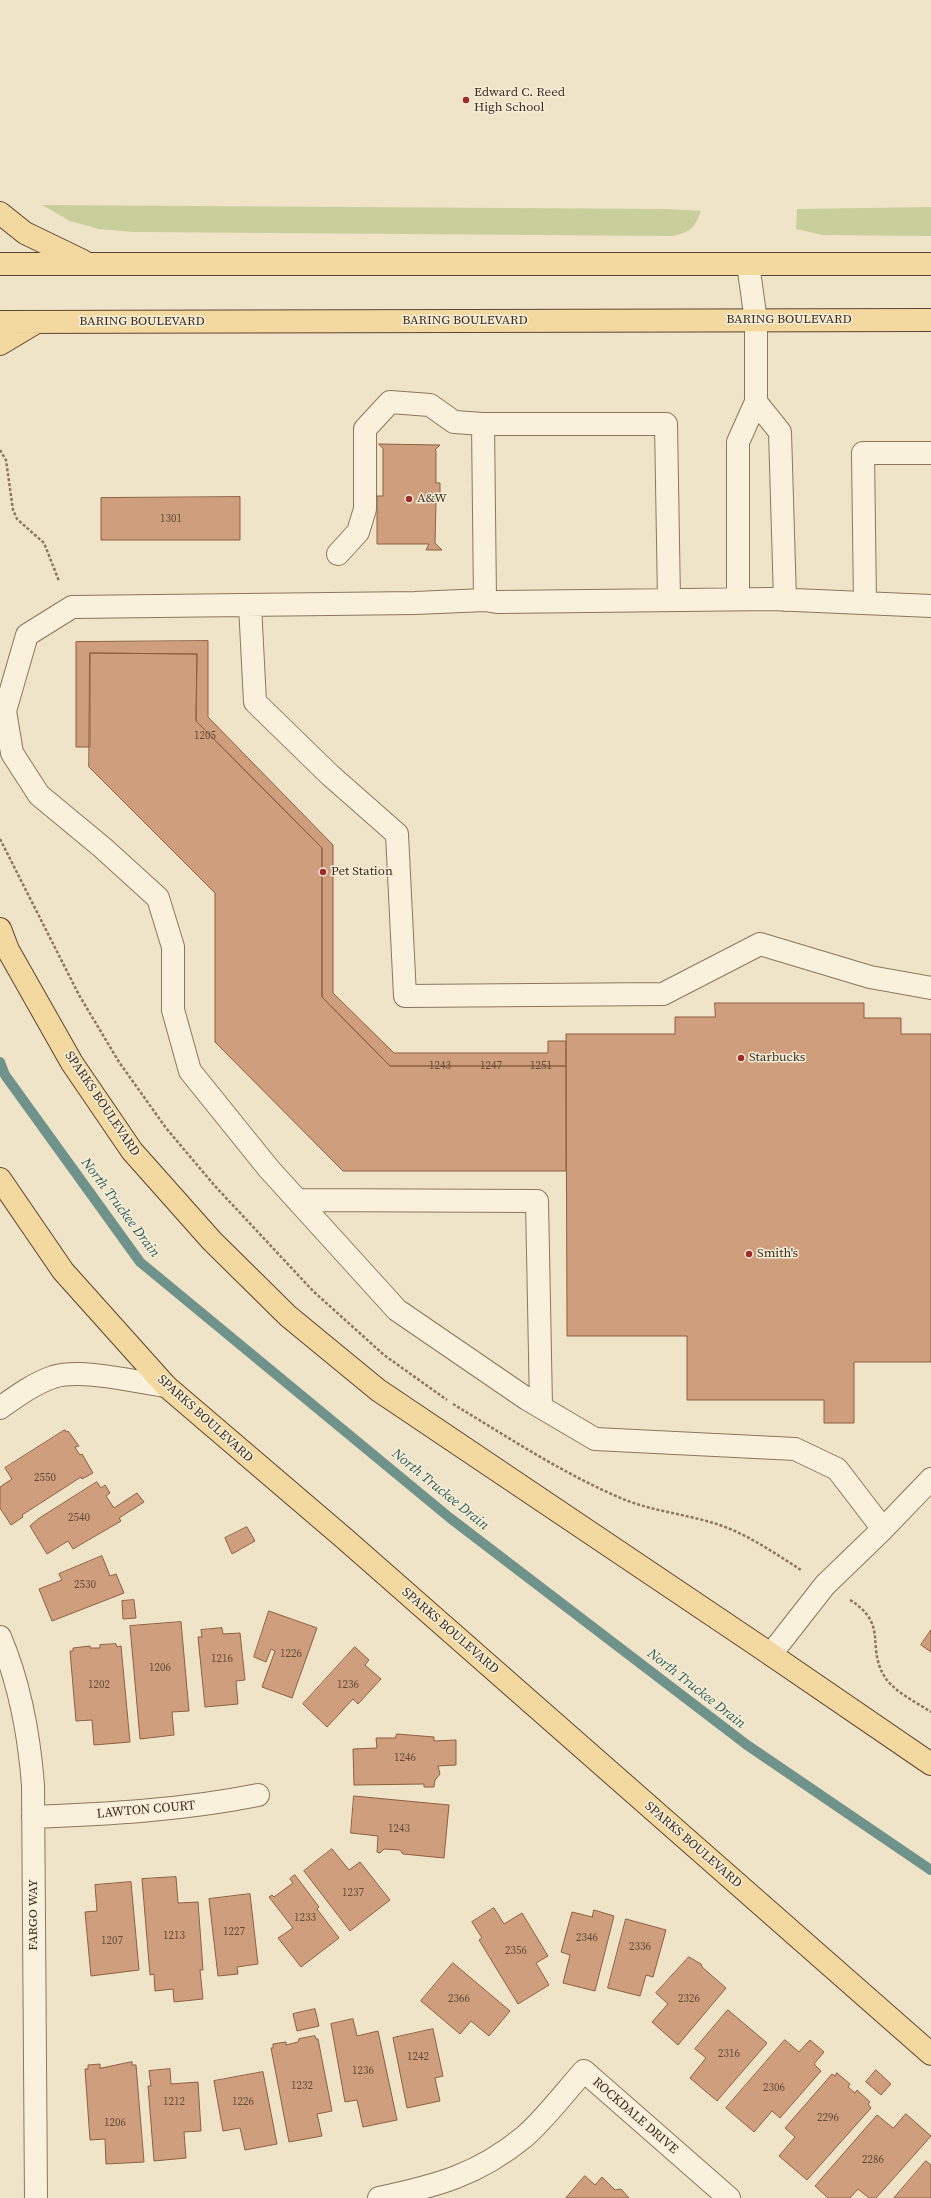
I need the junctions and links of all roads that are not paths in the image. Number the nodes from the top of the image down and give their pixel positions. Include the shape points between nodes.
1 (0, 213) edge
2 (0, 264) edge
3 (88, 264) junction
4 (748, 264) junction
5 (931, 264) edge
6 (931, 320) edge
7 (756, 321) junction
8 (0, 322) edge
9 (38, 322) junction
10 (0, 344) edge
11 (756, 402) junction
12 (483, 424) junction
13 (931, 453) edge
14 (338, 554) dead end
15 (738, 599) junction
16 (485, 600) junction
17 (669, 600) junction
18 (785, 600) junction
19 (865, 603) junction
20 (250, 605) junction
21 (931, 606) edge
22 (0, 929) edge
23 (931, 988) edge
24 (0, 1179) edge
25 (297, 1200) junction
26 (166, 1386) junction
27 (541, 1406) junction
28 (0, 1408) edge
29 (931, 1479) edge
30 (883, 1529) junction
31 (0, 1637) edge
32 (771, 1654) junction
33 (931, 1764) edge
34 (258, 1795) dead end
35 (33, 1817) junction
36 (931, 2054) edge
37 (36, 2198) edge
38 (379, 2198) edge
39 (729, 2198) edge

1 - 3 main road via 25,233
2 - 3 main road
3 - 4 main road
4 - 5 main road
4 - 7 street
6 - 7 main road, BARING BOULEVARD
7 - 9 main road, BARING BOULEVARD
7 - 11 street
8 - 9 main road, BARING BOULEVARD
9 - 10 main road
11 - 15 street via 738,442
11 - 18 street via 780,432
12 - 14 street via 454,422 430,405 390,402 365,429 365,509 358,532
12 - 16 street
12 - 17 street via 666,424
13 - 19 street via 863,453
15 - 17 street
15 - 18 street
16 - 17 street
16 - 20 street via 415,604
18 - 19 street
19 - 21 street
20 - 23 street via 255,702 330,776 397,834 405,996 663,994 760,944 870,977
20 - 25 street via 72,607 27,635 5,711 12,753 39,796 103,848 158,898 173,947 173,1010 190,1071
22 - 32 main road, SPARKS BOULEVARD via 8,950 72,1063 132,1151 212,1241 288,1316 378,1390
24 - 26 main road, SPARKS BOULEVARD via 63,1271
25 - 27 street via 397,1310
25 - 27 street via 537,1201
26 - 28 street via 76,1373 54,1377 33,1386
26 - 36 main road, SPARKS BOULEVARD via 345,1539
27 - 30 street via 595,1439 795,1449 836,1469
29 - 30 street
30 - 32 street via 825,1585
31 - 35 street, FARGO WAY via 9,1659 25,1718 32,1774
32 - 33 main road, SPARKS BOULEVARD
34 - 35 street, LAWTON COURT via 204,1805 130,1813
35 - 37 street, FARGO WAY
38 - 39 street, ROCKDALE DRIVE via 455,2179 493,2160 525,2136 584,2071

